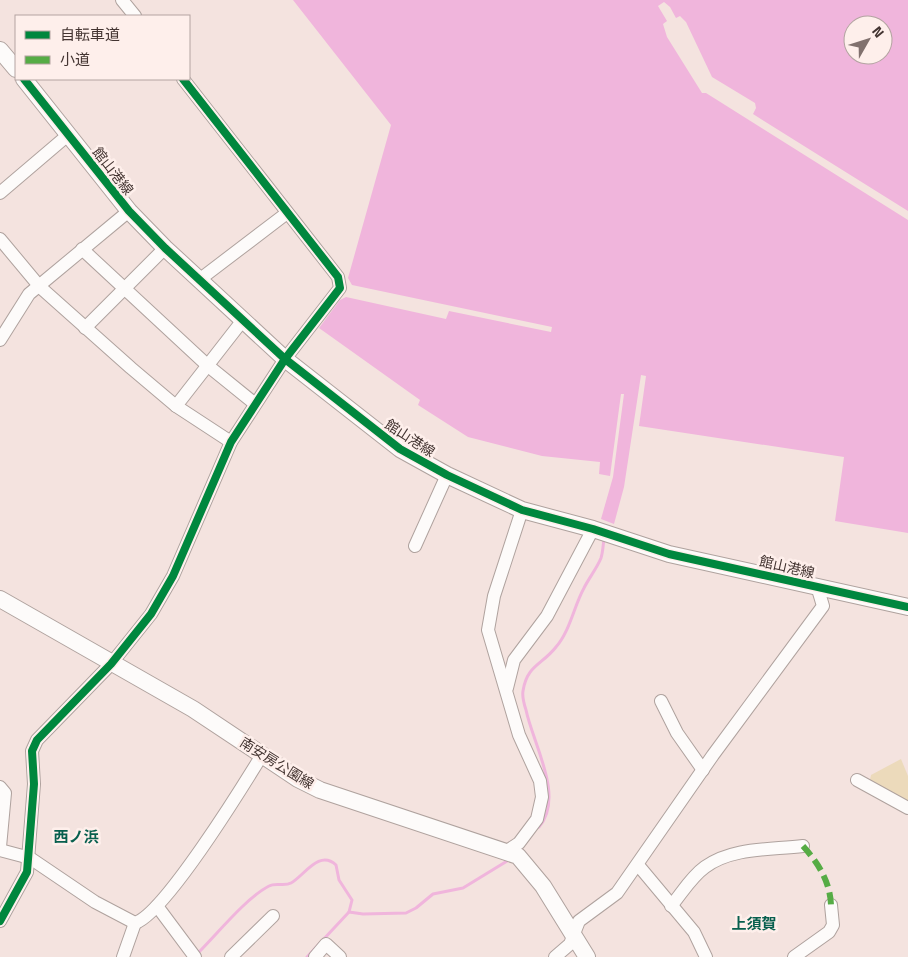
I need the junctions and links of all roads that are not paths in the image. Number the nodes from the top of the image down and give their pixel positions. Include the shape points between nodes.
1 (122, 0) edge
2 (134, 15) edge
3 (0, 50) edge
4 (15, 68) edge
5 (25, 80) edge
6 (184, 80) edge
7 (68, 135) junction
8 (0, 193) edge
9 (129, 211) junction
10 (287, 213) junction
11 (0, 239) edge
12 (165, 248) junction
13 (82, 249) junction
14 (199, 280) junction
15 (40, 286) junction
16 (124, 288) junction
17 (243, 320) junction
18 (85, 328) junction
19 (0, 340) edge
20 (286, 359) junction
21 (207, 365) junction
22 (254, 403) junction
23 (176, 406) junction
24 (231, 442) junction
25 (447, 475) junction
26 (522, 510) junction
27 (595, 530) junction
28 (415, 546) dead end
29 (817, 586) junction
30 (0, 599) edge
31 (908, 607) edge
32 (111, 664) junction
33 (507, 688) junction
34 (661, 701) dead end
35 (262, 755) junction
36 (703, 770) junction
37 (857, 780) dead end
38 (0, 787) edge
39 (908, 808) edge
40 (804, 846) dead end
41 (0, 848) edge
42 (512, 853) junction
43 (30, 858) junction
44 (638, 865) junction
45 (831, 905) dead end
46 (157, 906) junction
47 (671, 906) junction
48 (273, 916) dead end
49 (0, 921) edge
50 (135, 923) junction
51 (574, 937) junction
52 (123, 957) edge
53 (195, 957) edge
54 (231, 957) edge
55 (315, 957) edge
56 (340, 957) edge
57 (555, 957) edge
58 (587, 957) edge
59 (706, 957) edge
60 (794, 957) edge

1 - 2 street
3 - 4 main road
5 - 7 main road, 館山港線
6 - 10 street
7 - 8 street
7 - 9 main road, 館山港線
9 - 12 main road, 館山港線
9 - 13 street
10 - 14 street
10 - 20 street via 338,277 340,288
11 - 15 street
12 - 14 main road, 館山港線
12 - 16 street
13 - 15 street
13 - 16 street
14 - 17 main road, 館山港線
15 - 18 street
15 - 19 street via 29,294
16 - 18 street
16 - 21 street
17 - 20 main road, 館山港線
17 - 21 street
18 - 23 street
20 - 22 street
20 - 25 main road, 館山港線 via 400,448
21 - 22 street
21 - 23 street
22 - 24 street
23 - 24 street
24 - 32 street via 173,576 151,614
25 - 26 main road, 館山港線
25 - 28 street
26 - 27 main road, 館山港線
26 - 33 street via 494,596 488,630
27 - 29 main road, 館山港線 via 669,554
27 - 33 street via 548,616 514,660
29 - 31 main road, 館山港線
29 - 36 street via 823,606
30 - 32 main road, 南安房公園線
32 - 35 main road, 南安房公園線 via 193,710
32 - 43 street via 42,734 32,750 34,784
33 - 42 street via 519,735 540,781 542,797 537,819
34 - 36 street via 677,733
35 - 42 main road, 南安房公園線 via 320,790
35 - 46 street via 225,816
36 - 44 street
37 - 39 street
38 - 41 street via 5,793
40 - 47 street via 733,853 715,860 692,879
41 - 43 street
42 - 51 main road via 543,886
43 - 49 street via 27,872
43 - 50 street via 95,902
44 - 47 street
44 - 51 street via 617,893 579,921
45 - 60 street via 833,925 829,932
46 - 50 street via 150,915
46 - 53 street
47 - 59 street via 694,932
48 - 54 street
50 - 52 street
51 - 57 street
51 - 58 main road
55 - 56 street via 326,944

